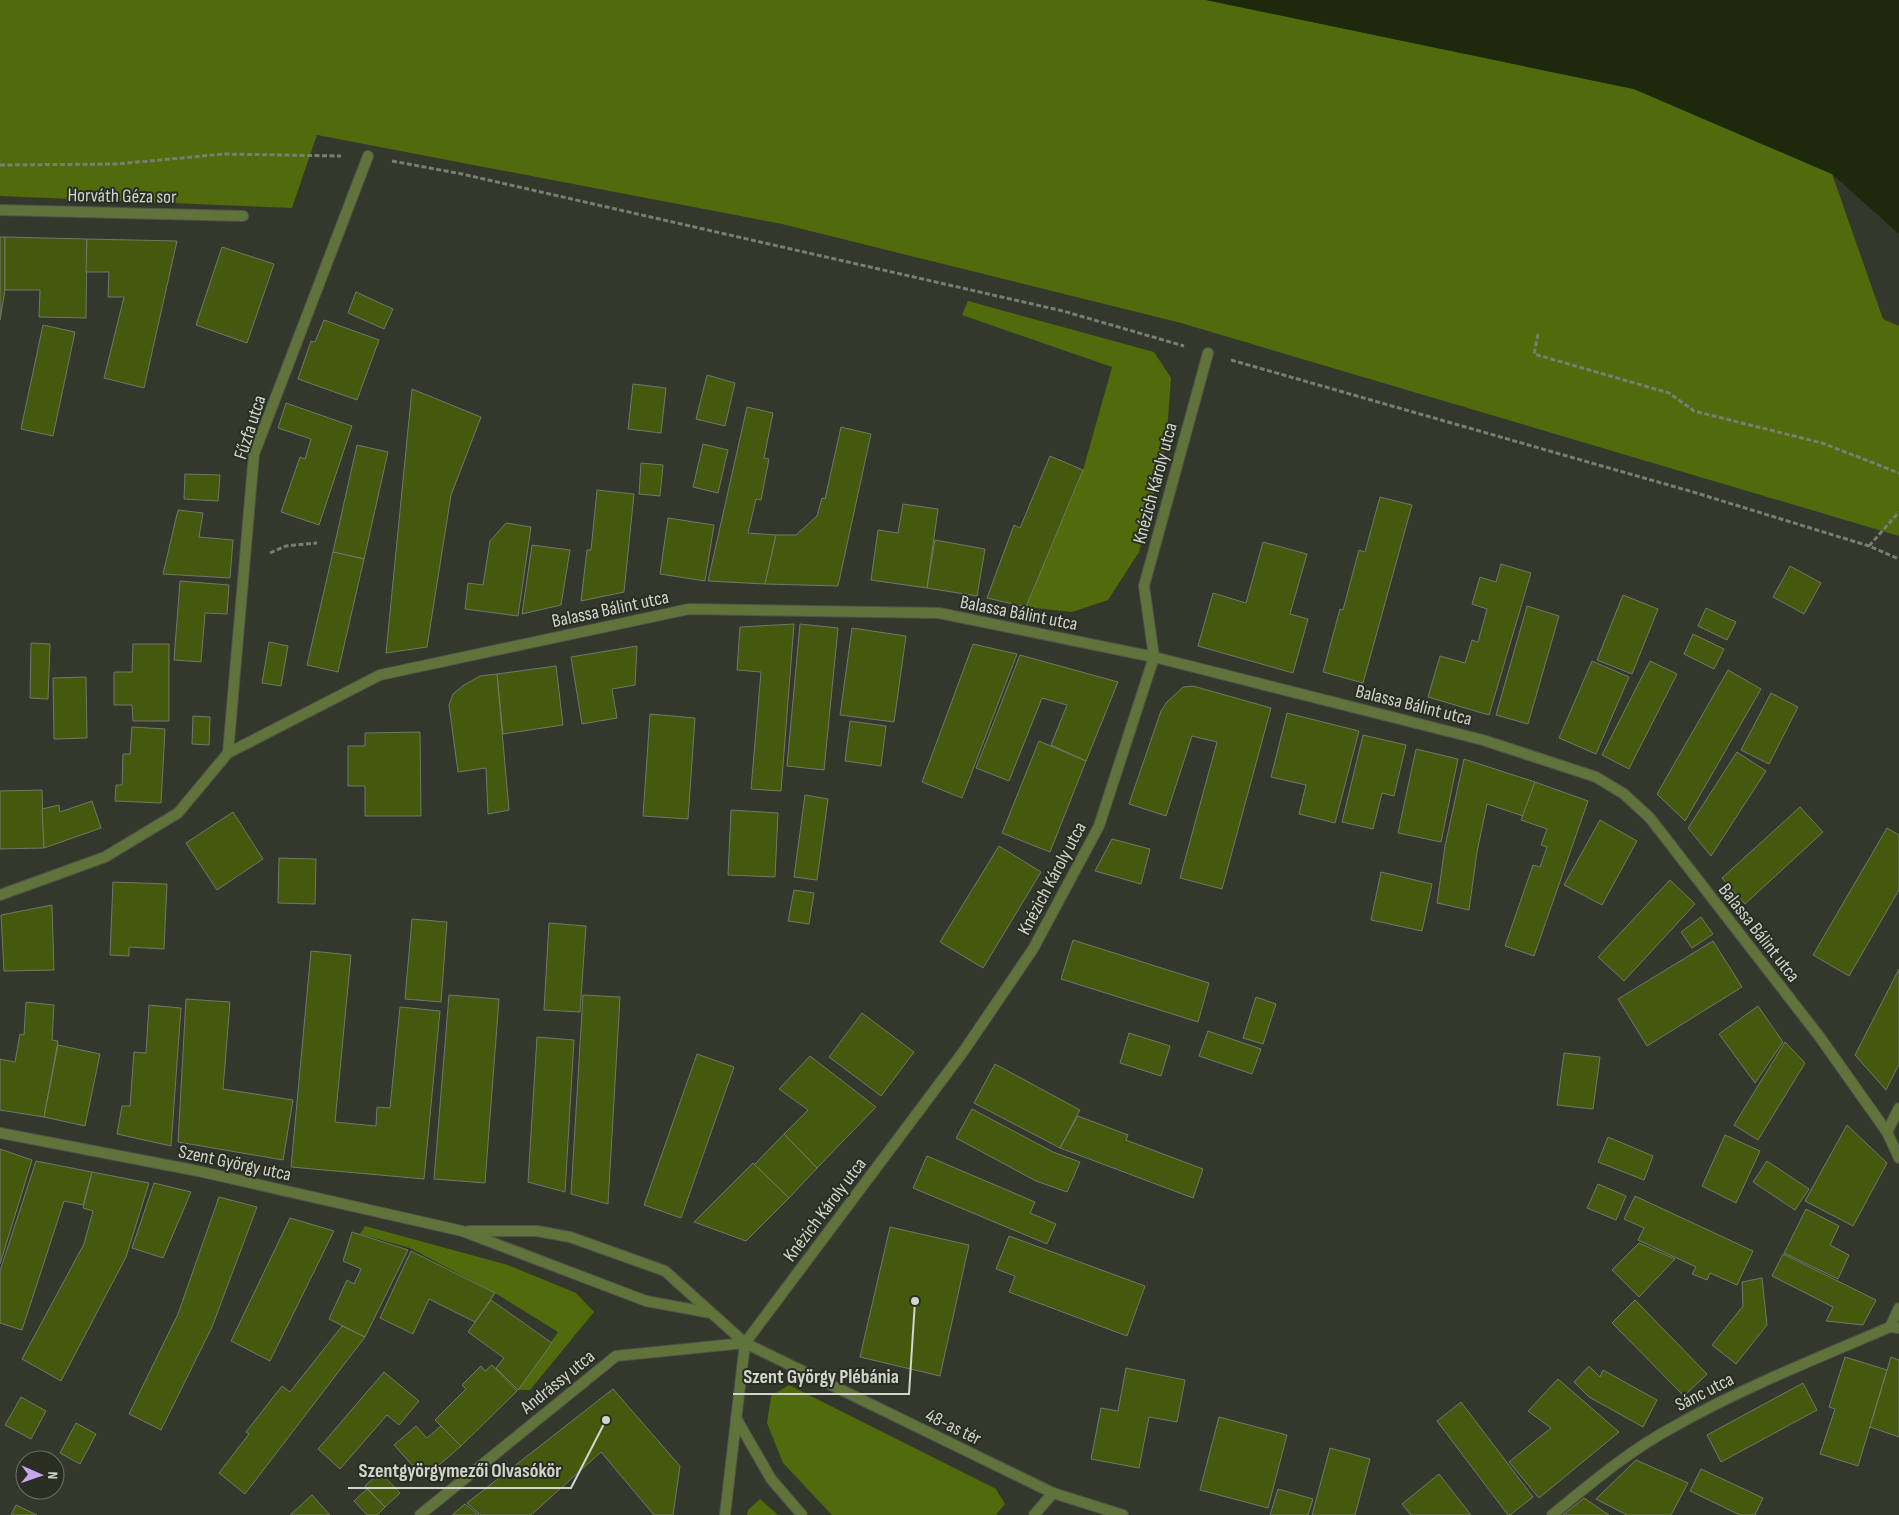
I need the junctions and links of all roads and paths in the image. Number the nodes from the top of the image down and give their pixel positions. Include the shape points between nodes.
1 (368, 156) junction
2 (0, 165) edge
3 (0, 210) edge
4 (243, 216) dead end
5 (1538, 334) dead end
6 (1208, 353) junction
7 (1899, 473) edge
8 (1899, 512) edge
9 (317, 543) dead end
10 (1869, 546) junction
11 (1899, 559) edge
12 (243, 582) junction
13 (1154, 657) junction
14 (228, 753) junction
15 (0, 895) edge
16 (1899, 1108) edge
17 (1887, 1132) junction
18 (0, 1133) edge
19 (1899, 1158) edge
20 (462, 1231) junction
21 (1899, 1308) edge
22 (711, 1313) junction
23 (1895, 1328) edge
24 (745, 1343) junction
25 (736, 1418) junction
26 (1053, 1493) junction
27 (1112, 1513) edge
28 (420, 1515) edge
29 (725, 1515) edge
30 (802, 1515) edge
31 (1034, 1515) edge
32 (1123, 1515) edge
33 (1552, 1515) edge

1 - 2 path via 224,154 117,164
1 - 6 path via 462,174 1062,311
1 - 12 street, Fűzfa utca via 254,454
3 - 4 street, Horváth Géza sor
5 - 7 path via 1534,354 1670,393 1694,411 1822,443
6 - 10 path via 1694,492
6 - 13 street, Knézich Károly utca via 1144,586
8 - 10 path
9 - 12 path via 286,546 262,556
10 - 11 path
12 - 14 street, Fűzfa utca
13 - 14 street, Balassa Bálint utca via 939,614 690,609 380,675
13 - 17 street, Balassa Bálint utca via 1483,740 1596,777 1624,794 1650,818 1819,1036
13 - 24 street, Knézich Károly utca via 1099,826 1033,949 963,1052
14 - 15 street, Balassa Bálint utca via 178,813 105,857
16 - 17 street
17 - 19 street, Balassa Bálint utca
18 - 20 street, Szent György utca via 198,1171
20 - 22 street, Szent György utca via 646,1301
20 - 22 street, Szent György utca via 537,1231 570,1237 665,1270
21 - 23 street, Sánc utca
22 - 24 street, Szent György utca
23 - 33 street, Sánc utca via 1745,1389 1674,1426 1613,1465
24 - 25 street
24 - 26 street, 48-as tér
24 - 28 street, Andrássy utca via 616,1356
25 - 29 street
25 - 30 street via 771,1479
26 - 27 street, 48-as tér
26 - 31 street
27 - 32 street

